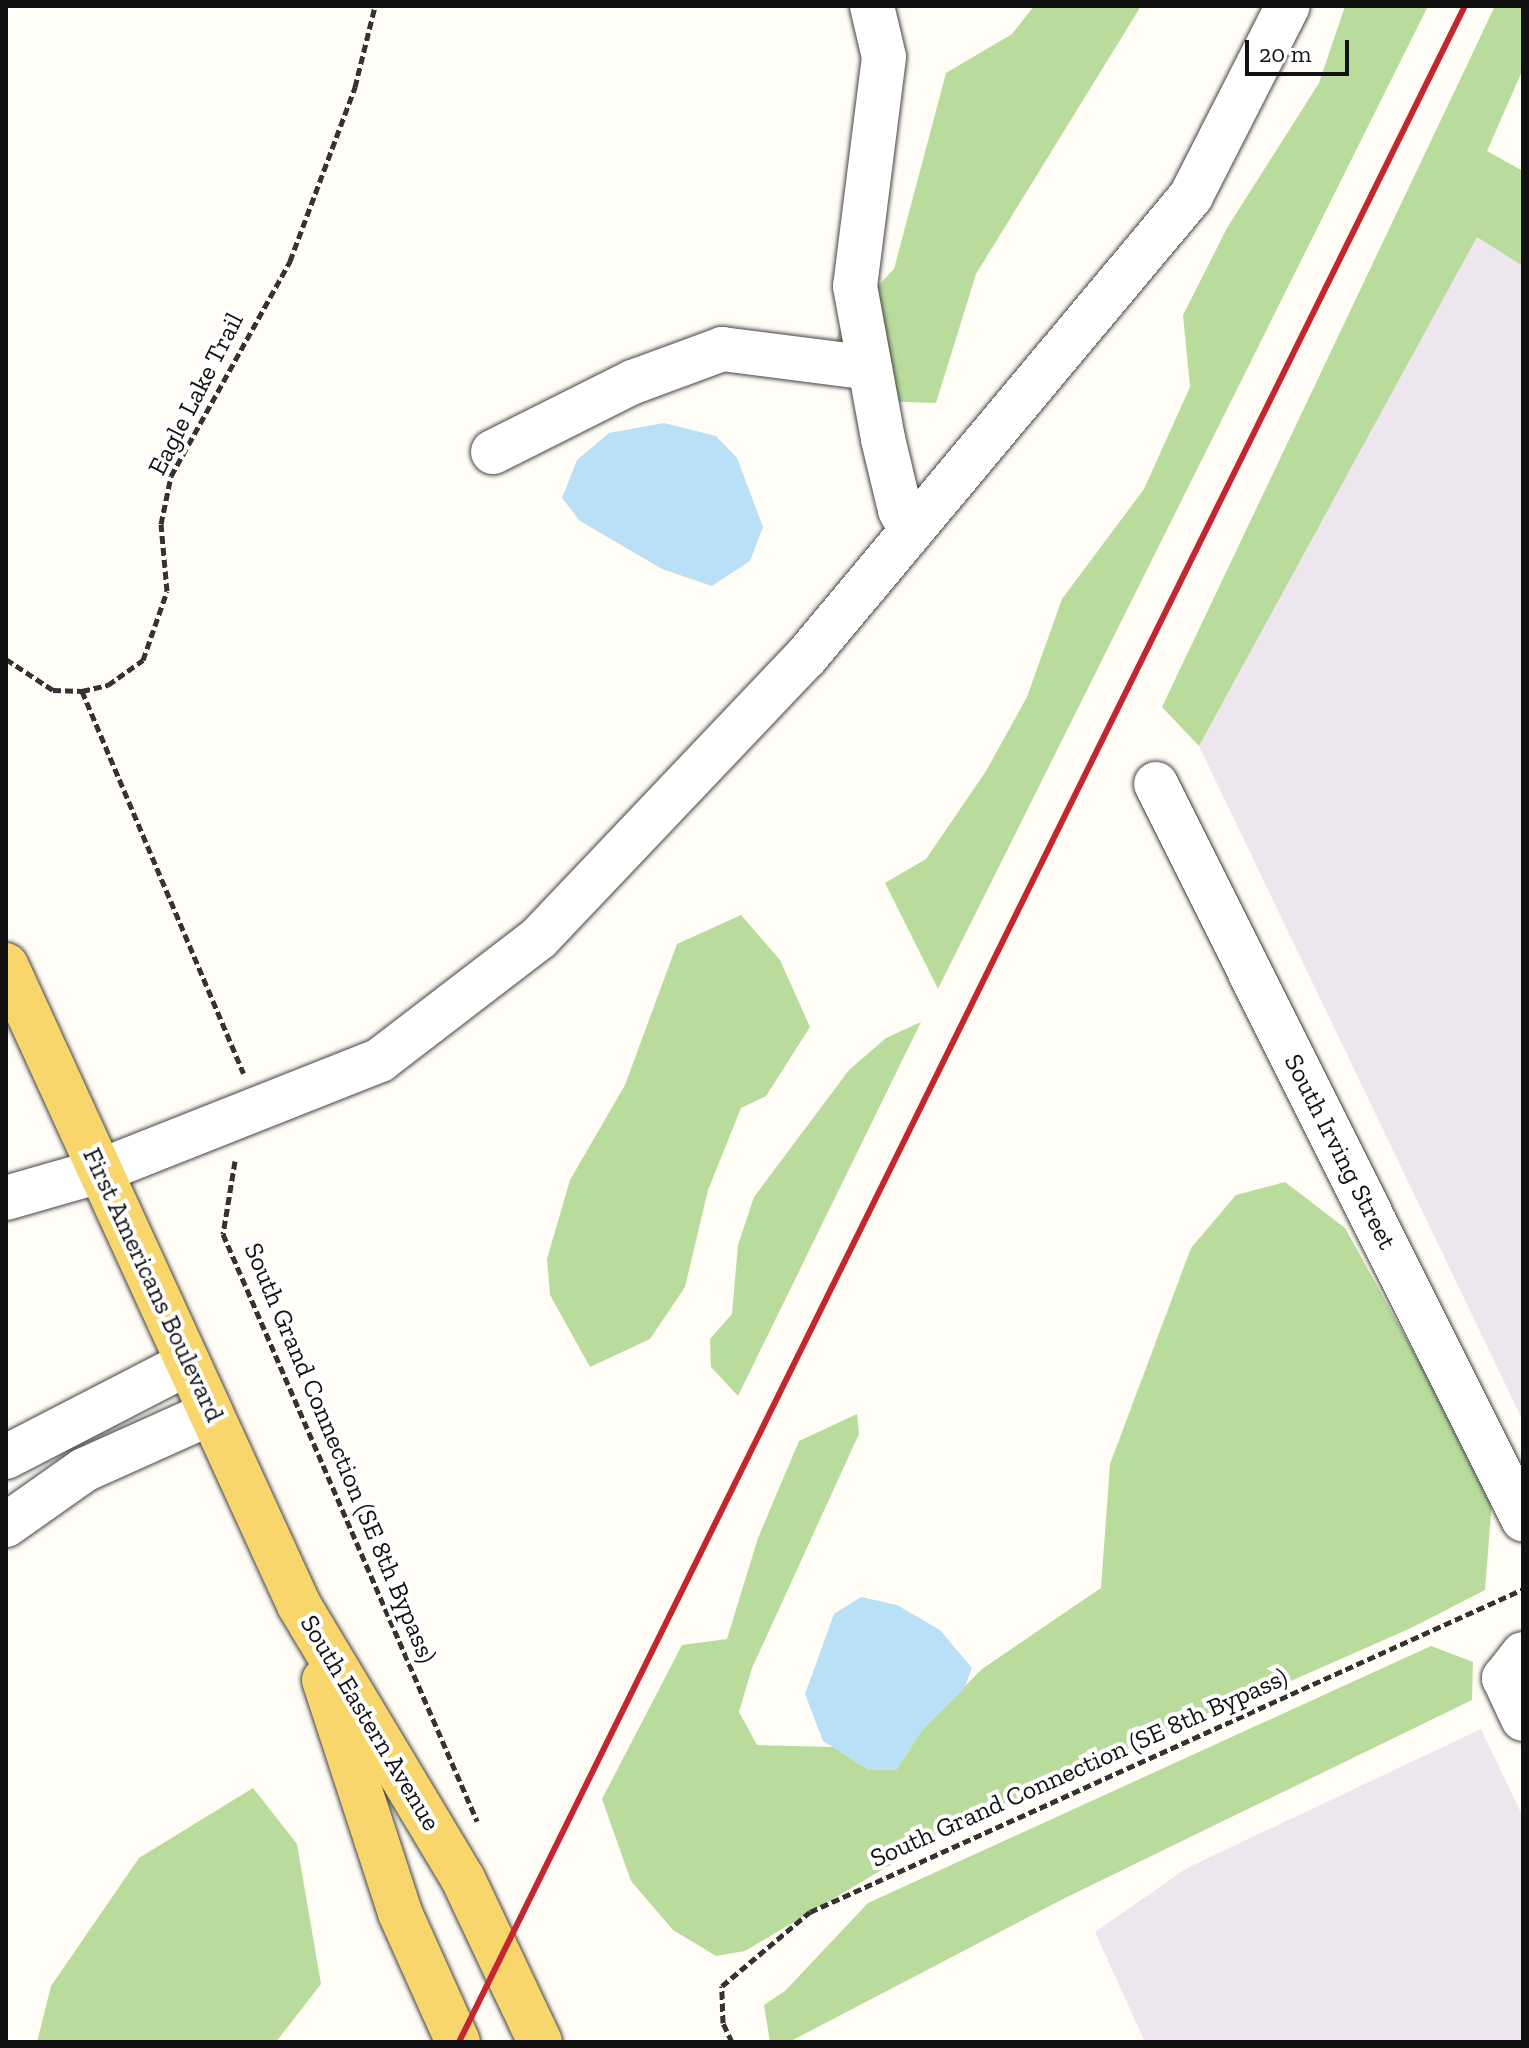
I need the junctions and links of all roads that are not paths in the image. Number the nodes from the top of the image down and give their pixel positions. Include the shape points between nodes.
1 (872, 6) edge
2 (1288, 6) edge
3 (870, 368) junction
4 (493, 452) dead end
5 (911, 531) junction
6 (1156, 784) dead end
7 (6, 965) edge
8 (100, 1171) junction
9 (6, 1198) edge
10 (188, 1363) junction
11 (211, 1413) junction
12 (6, 1457) edge
13 (1523, 1519) edge
14 (6, 1525) edge
15 (299, 1605) junction
16 (1513, 1666) edge
17 (1523, 1719) edge
18 (458, 2042) edge
19 (540, 2042) edge

1 - 3 street via 884,57 855,286
2 - 5 street via 1191,196
3 - 4 street via 722,349 633,382
3 - 5 street via 900,510
5 - 8 street via 806,657 539,938 380,1060
6 - 13 street, South Irving Street
7 - 8 main road, First Americans Boulevard
8 - 9 street
8 - 10 main road, First Americans Boulevard
10 - 11 main road, First Americans Boulevard
10 - 12 street
11 - 14 street via 84,1470
11 - 15 main road, First Americans Boulevard
15 - 18 main road, South Eastern Avenue via 400,1913
15 - 19 main road, South Eastern Avenue via 463,1879
16 - 17 street

